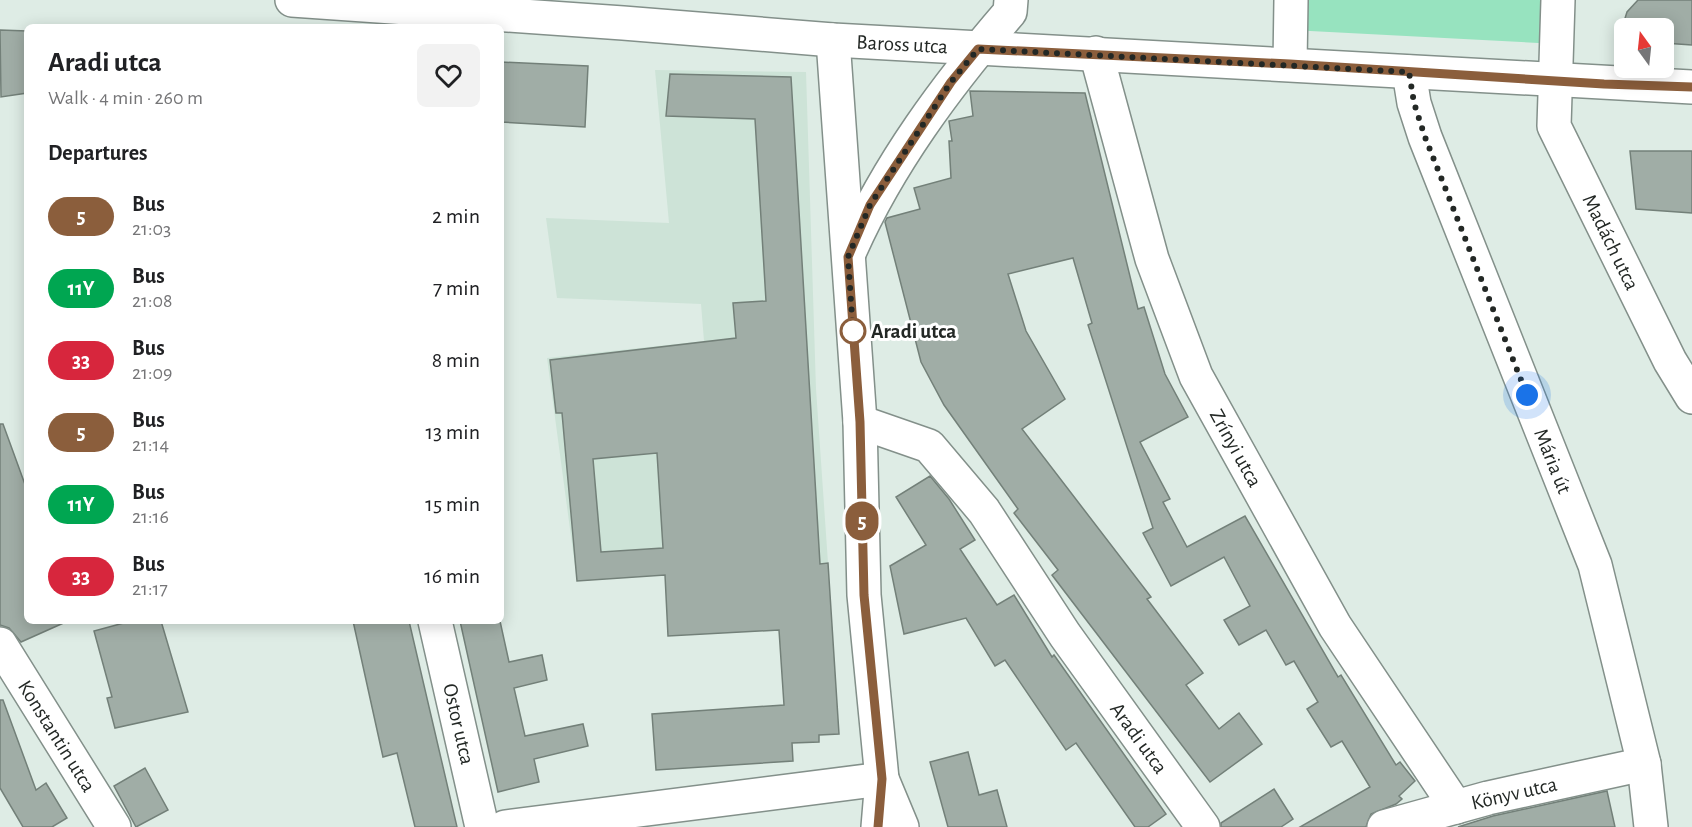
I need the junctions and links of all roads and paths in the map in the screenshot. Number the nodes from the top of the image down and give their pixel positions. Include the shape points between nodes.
1 (292, 0) edge
2 (1011, 0) edge
3 (1291, 0) edge
4 (1558, 0) edge
5 (392, 17) edge
6 (833, 40) junction
7 (978, 49) junction
8 (1095, 53) junction
9 (1290, 64) junction
10 (1409, 72) junction
11 (1554, 79) junction
12 (1692, 87) edge
13 (848, 257) junction
14 (1692, 397) edge
15 (860, 422) junction
16 (436, 624) edge
17 (0, 644) edge
18 (1644, 764) junction
19 (882, 779) junction
20 (1456, 807) junction
21 (114, 827) edge
22 (482, 827) edge
23 (505, 827) edge
24 (878, 827) edge
25 (902, 827) edge
26 (1203, 827) edge
27 (1384, 827) edge
28 (1651, 827) edge

1 - 5 street, Baross utca
2 - 7 street via 1010,12
3 - 9 street
4 - 11 street, Madách utca
5 - 6 street, Baross utca
6 - 7 street, Baross utca
6 - 13 street
7 - 8 street, Baross utca
7 - 13 street via 951,82 870,205
8 - 9 street, Baross utca
8 - 20 street, Zrínyi utca via 1152,259 1196,376 1335,626
9 - 10 street, Baross utca
10 - 11 street, Baross utca
10 - 18 street, Mária út via 1425,137 1595,565
11 - 12 street, Baross utca
11 - 14 street, Madách utca via 1554,126 1670,361
13 - 15 street
15 - 19 street via 864,595
15 - 26 street, Aradi utca via 929,446 984,511 1065,636
16 - 22 street, Ostor utca
17 - 21 street, Konstantin utca
18 - 20 street, Könyv utca
18 - 28 street, Mária út
19 - 23 street
19 - 24 street
19 - 25 street
20 - 27 street, Könyv utca

